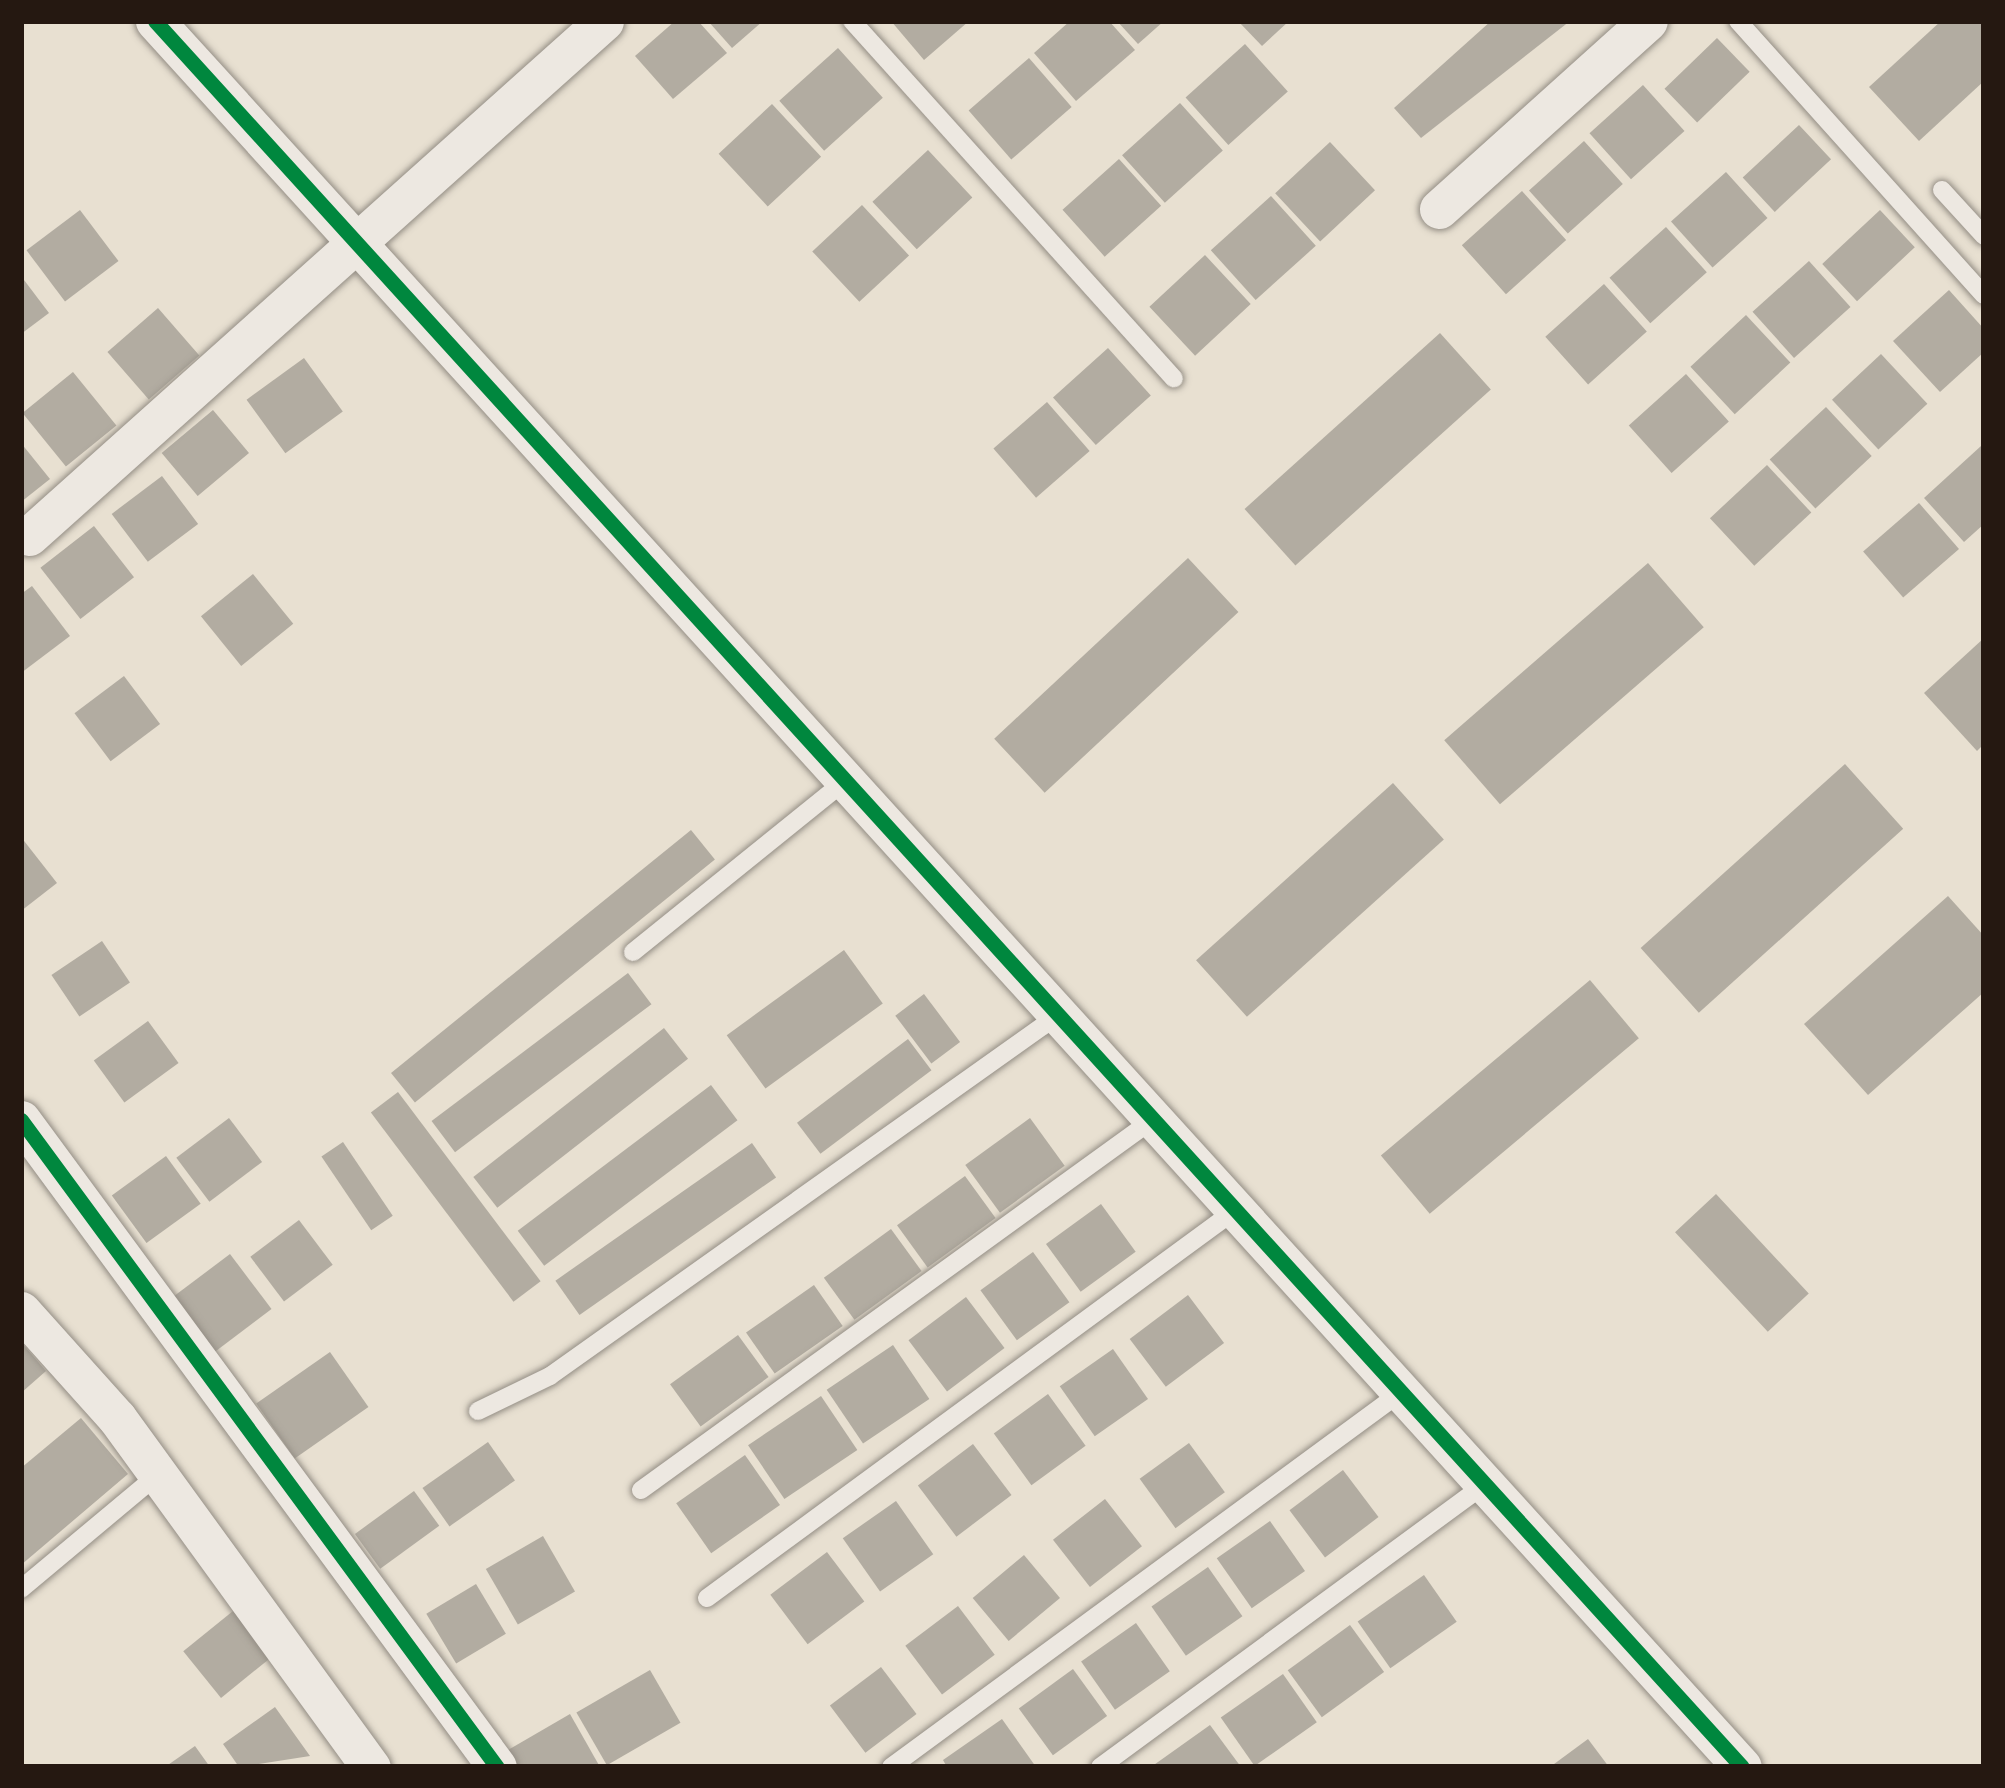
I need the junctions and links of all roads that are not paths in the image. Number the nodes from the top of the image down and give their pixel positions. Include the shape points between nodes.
1 (155, 21) edge
2 (604, 21) edge
3 (851, 21) edge
4 (1648, 21) edge
5 (1738, 21) edge
6 (1942, 190) dead end
7 (1439, 209) dead end
8 (1984, 236) edge
9 (358, 246) junction
10 (1984, 295) edge
11 (1174, 378) dead end
12 (28, 536) dead end
13 (844, 782) junction
14 (633, 952) dead end
15 (1057, 1016) junction
16 (21, 1120) edge
17 (1151, 1120) junction
18 (1234, 1211) junction
19 (21, 1311) edge
20 (1400, 1393) junction
21 (478, 1411) dead end
22 (156, 1476) junction
23 (1484, 1485) junction
24 (641, 1490) dead end
25 (21, 1588) edge
26 (706, 1598) dead end
27 (371, 1767) edge
28 (497, 1767) edge
29 (891, 1767) edge
30 (1100, 1767) edge
31 (1742, 1767) edge

1 - 9 street
2 - 9 street
3 - 11 lane
4 - 7 street
5 - 10 lane
6 - 8 lane
9 - 12 street
9 - 13 street
13 - 14 lane
13 - 15 street
15 - 17 street
15 - 21 lane via 550,1376
16 - 28 street
17 - 18 street
17 - 24 lane
18 - 20 street
18 - 26 lane
19 - 22 street
20 - 23 street
20 - 29 lane
22 - 25 lane
22 - 27 street
23 - 30 lane
23 - 31 street

